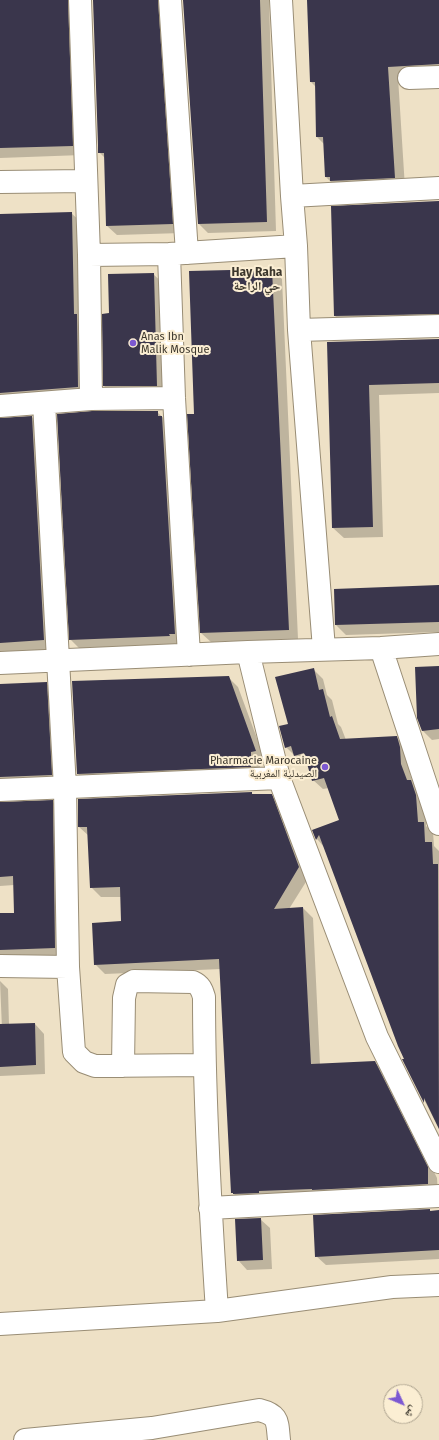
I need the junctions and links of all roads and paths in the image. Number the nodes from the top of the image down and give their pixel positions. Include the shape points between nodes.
1 (80, 0) edge
2 (170, 0) edge
3 (281, 0) edge
4 (439, 77) edge
5 (409, 78) dead end
6 (86, 181) junction
7 (0, 182) edge
8 (439, 188) edge
9 (292, 196) junction
10 (296, 246) junction
11 (178, 253) junction
12 (89, 255) junction
13 (439, 326) edge
14 (299, 330) junction
15 (174, 398) junction
16 (91, 399) junction
17 (44, 403) junction
18 (0, 406) edge
19 (439, 644) edge
20 (381, 648) junction
21 (324, 649) junction
22 (248, 652) junction
23 (189, 655) junction
24 (58, 661) junction
25 (0, 663) edge
26 (279, 778) junction
27 (65, 788) junction
28 (0, 790) edge
29 (439, 824) edge
30 (0, 966) edge
31 (68, 967) junction
32 (204, 1065) junction
33 (123, 1066) junction
34 (439, 1162) edge
35 (439, 1196) edge
36 (210, 1208) junction
37 (439, 1285) edge
38 (217, 1311) junction
39 (0, 1324) edge
40 (150, 1434) edge
41 (25, 1440) edge
42 (279, 1440) edge

1 - 6 street
2 - 11 street
3 - 9 street
4 - 5 street
6 - 7 street
6 - 12 street
8 - 9 street
9 - 10 street
10 - 11 street
10 - 14 street
11 - 12 street
11 - 15 street
12 - 16 street
13 - 14 street
14 - 21 street
15 - 16 street
15 - 23 street
16 - 17 street
17 - 18 street
17 - 24 street
19 - 20 street
20 - 21 street
20 - 29 street
21 - 22 street
22 - 23 street
22 - 26 street
23 - 24 street
24 - 25 street
24 - 27 street
26 - 27 street
26 - 34 street via 377,1037
27 - 28 street
27 - 31 street
30 - 31 street
31 - 33 street via 74,1052 78,1058 90,1065
32 - 33 street
32 - 33 street via 204,998 200,987 193,982 134,980 127,986 124,998
32 - 36 street
35 - 36 street
36 - 38 street
37 - 38 street via 392,1287
38 - 39 street
40 - 41 street
40 - 42 street via 259,1410 274,1416 278,1424

